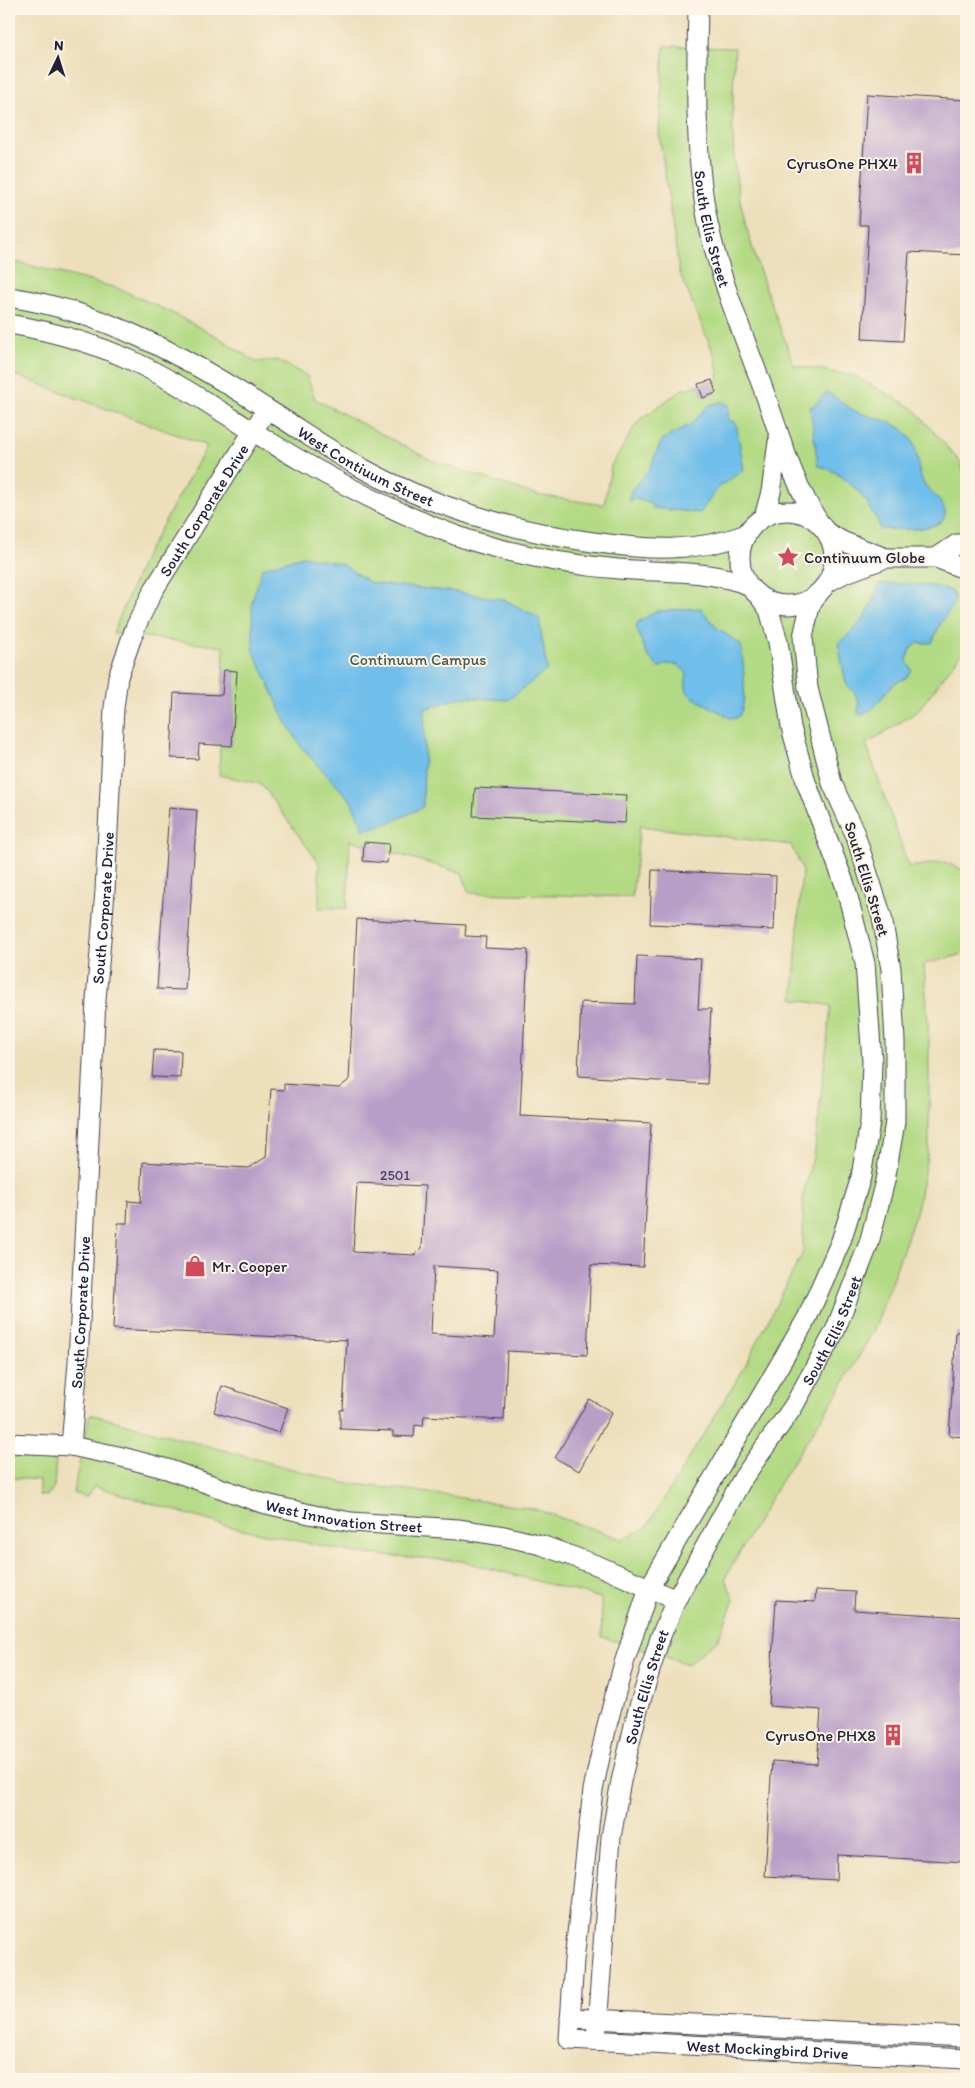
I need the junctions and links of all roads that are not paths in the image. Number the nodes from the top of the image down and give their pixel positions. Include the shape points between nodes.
1 (698, 9) edge
2 (9, 297) edge
3 (9, 324) edge
4 (267, 409) junction
5 (252, 431) junction
6 (778, 439) junction
7 (764, 517) junction
8 (824, 528) junction
9 (747, 534) junction
10 (966, 544) edge
11 (886, 558) junction
12 (936, 558) junction
13 (966, 567) edge
14 (823, 588) junction
15 (754, 590) junction
16 (9, 1443) edge
17 (71, 1446) junction
18 (649, 1588) junction
19 (676, 1600) junction
20 (570, 2018) junction
21 (598, 2020) junction
22 (966, 2037) edge
23 (569, 2038) joint
24 (596, 2040) junction
25 (966, 2060) edge

1 - 6 street, South Ellis Street via 696,83 702,175 710,234
2 - 4 street, West Contiuum Street via 65,309 124,329 176,355
3 - 5 street, West Contiuum Street via 68,338 134,362
4 - 5 street, South Corporate Drive
4 - 9 street, West Contiuum Street via 361,468 446,505 518,528 573,540 649,548 707,546
5 - 15 street, West Contiuum Street via 394,511 470,540 541,558 618,569 722,576
5 - 17 street, South Corporate Drive via 153,591 135,628 118,676
6 - 7 street, South Ellis Street via 772,492
6 - 8 street, South Ellis Street via 808,505
7 - 8 street via 794,512 809,516
7 - 9 street
8 - 11 street via 842,541
8 - 14 street via 835,557 833,570
9 - 15 street via 740,560 742,573
10 - 12 street via 957,544
11 - 12 street
11 - 14 street via 843,574
12 - 13 street
14 - 15 street via 804,602 789,605 773,603
14 - 19 street, South Ellis Street via 810,606 803,637 808,688 832,783 855,834 882,917 891,968 895,1122 885,1181 869,1243 835,1331 793,1407 743,1478
15 - 18 street, South Ellis Street via 769,610 778,642 791,727 806,782 845,885 865,963 872,1061 870,1122 861,1177 841,1241 807,1318
16 - 17 street, West Innovation Street
17 - 18 street, West Innovation Street via 167,1469 262,1503 314,1515 351,1522 458,1529 541,1545
18 - 19 street, West Innovation Street
18 - 20 street, South Ellis Street via 609,1717 593,1790 582,1872
19 - 21 street, South Ellis Street via 660,1638 621,1781 611,1837
20 - 21 street, West Mockingbird Drive
20 - 23 street, South Ellis Street
21 - 22 street, West Mockingbird Drive
21 - 24 street, South Ellis Street
23 - 24 street, West Mockingbird Drive
24 - 25 street, West Mockingbird Drive

